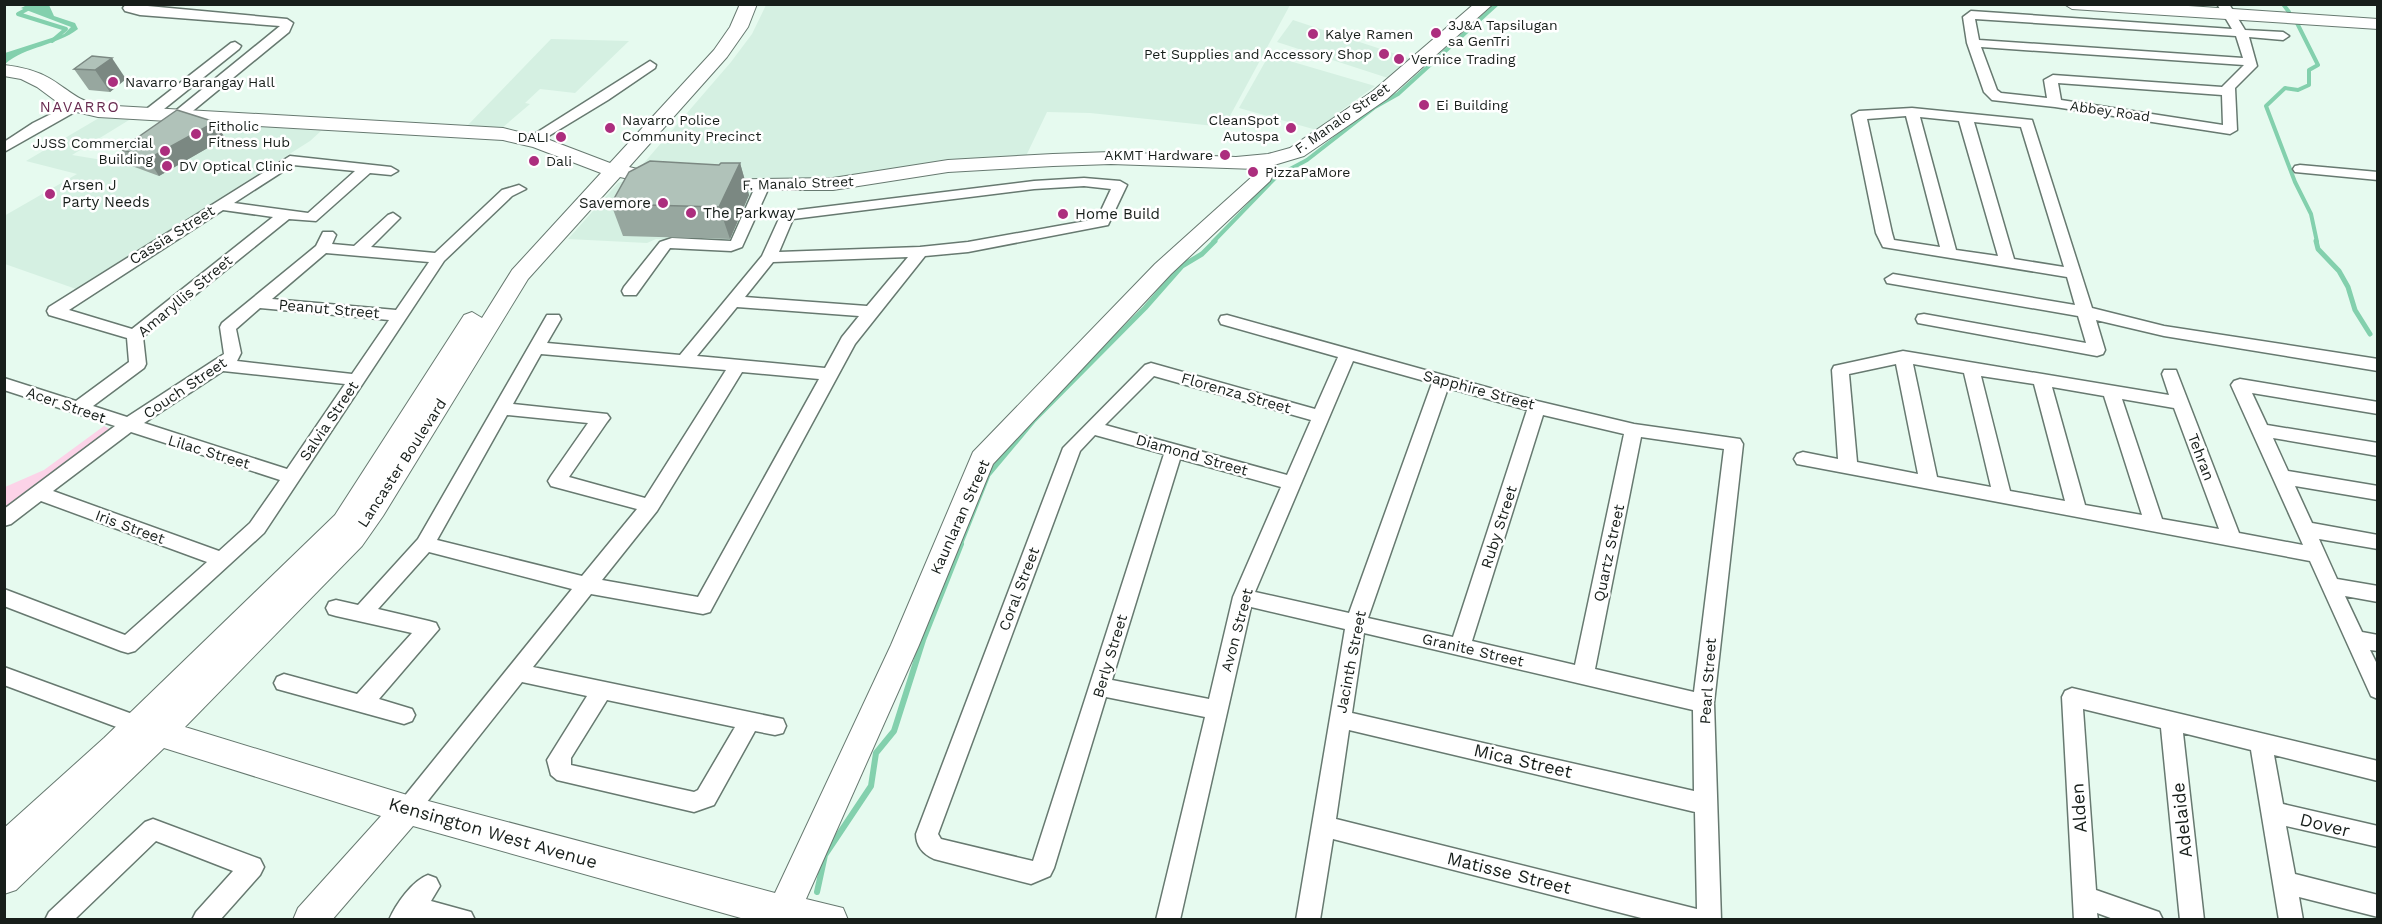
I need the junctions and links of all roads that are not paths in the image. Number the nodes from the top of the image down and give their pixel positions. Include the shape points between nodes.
1 (133, 4) edge
2 (732, 4) edge
3 (748, 4) edge
4 (1485, 4) edge
5 (2072, 4) edge
6 (2226, 9) edge
7 (2378, 24) edge
8 (2240, 33) junction
9 (2283, 36) dead end
10 (1973, 43) junction
11 (235, 46) dead end
12 (2250, 62) junction
13 (650, 65) dead end
14 (4, 70) edge
15 (2228, 92) junction
16 (2055, 103) junction
17 (75, 106) junction
18 (1912, 112) junction
19 (149, 114) junction
20 (178, 116) junction
21 (1965, 117) junction
22 (532, 140) junction
23 (4, 148) edge
24 (1263, 161) junction
25 (367, 168) junction
26 (608, 169) junction
27 (2300, 169) dead end
28 (391, 171) dead end
29 (2378, 176) edge
30 (763, 185) junction
31 (519, 189) dead end
32 (219, 205) junction
33 (285, 215) junction
34 (393, 218) dead end
35 (358, 251) junction
36 (920, 252) junction
37 (1948, 252) junction
38 (769, 256) junction
39 (439, 258) junction
40 (2007, 262) junction
41 (2073, 273) junction
42 (1893, 279) dead end
43 (630, 291) dead end
44 (732, 301) junction
45 (257, 303) junction
46 (871, 312) junction
47 (2085, 312) junction
48 (400, 316) junction
49 (554, 319) dead end
50 (1924, 319) dead end
51 (1227, 320) dead end
52 (135, 335) junction
53 (538, 348) junction
54 (1348, 354) junction
55 (1903, 357) junction
56 (684, 361) junction
57 (222, 365) junction
58 (2378, 365) edge
59 (737, 366) junction
60 (1971, 368) junction
61 (1151, 369) joint
62 (830, 374) junction
63 (2170, 374) dead end
64 (357, 380) junction
65 (1442, 380) junction
66 (2041, 380) junction
67 (4, 384) edge
68 (2111, 392) junction
69 (2181, 403) junction
70 (1537, 407) junction
71 (79, 408) junction
72 (2378, 408) edge
73 (502, 409) junction
74 (1321, 417) junction
75 (127, 426) junction
76 (1092, 428) junction
77 (1634, 430) junction
78 (2261, 430) junction
79 (1734, 444) joint
80 (1174, 450) junction
81 (2378, 450) edge
82 (1803, 459) dead end
83 (1848, 467) junction
84 (291, 477) junction
85 (2282, 477) junction
86 (1929, 482) junction
87 (1292, 483) junction
88 (38, 493) junction
89 (2378, 494) edge
90 (2002, 496) junction
91 (650, 507) junction
92 (2077, 510) junction
93 (4, 519) edge
94 (2156, 525) junction
95 (2305, 529) junction
96 (2232, 539) junction
97 (2378, 542) edge
98 (425, 544) junction
99 (2317, 555) junction
100 (223, 560) junction
101 (586, 585) junction
102 (2330, 585) junction
103 (2378, 594) edge
104 (4, 597) edge
105 (1243, 597) junction
106 (336, 608) dead end
107 (362, 614) junction
108 (1356, 622) junction
109 (2355, 639) junction
110 (2378, 643) edge
111 (1460, 647) junction
112 (516, 672) junction
113 (1583, 675) junction
114 (4, 676) edge
115 (284, 683) dead end
116 (1100, 687) junction
117 (602, 690) junction
118 (2378, 690) edge
119 (362, 703) junction
120 (1703, 703) junction
121 (1217, 710) junction
122 (404, 715) dead end
123 (1340, 718) junction
124 (750, 720) junction
125 (2171, 721) junction
126 (775, 726) dead end
127 (148, 730) junction
128 (2261, 743) junction
129 (2378, 771) edge
130 (1706, 804) junction
131 (407, 810) junction
132 (2272, 812) junction
133 (1323, 826) junction
134 (2378, 837) edge
135 (4, 850) edge
136 (1045, 861) joint
137 (4, 879) edge
138 (2284, 882) junction
139 (428, 886) dead end
140 (2378, 906) edge
141 (2085, 908) edge
142 (406, 913) edge
143 (782, 916) edge
144 (57, 920) edge
145 (204, 920) edge
146 (310, 920) edge
147 (463, 920) edge
148 (831, 920) edge
149 (1168, 920) edge
150 (1308, 920) edge
151 (1696, 920) edge
152 (1709, 920) edge
153 (2151, 920) edge
154 (2192, 920) edge
155 (2291, 920) edge

1 - 20 street via 129,8 140,12 287,23 285,29
2 - 26 street, Lancaster Boulevard via 719,34
3 - 26 street, Lancaster Boulevard via 727,46
4 - 24 street, F. Manalo Street via 1380,95 1297,152
5 - 6 street
6 - 7 street
6 - 8 street
8 - 9 street
8 - 10 street via 1971,15
8 - 12 street via 2250,52
10 - 12 street
10 - 16 street, Abbey Road via 1991,92 1997,97
11 - 19 street
12 - 15 street via 2249,69 2230,83
13 - 22 street
14 - 17 street, F. Manalo Street via 26,74
15 - 16 street via 2053,79
15 - 16 street, Abbey Road via 2230,130
17 - 19 street, F. Manalo Street
17 - 23 street
18 - 21 street
18 - 37 street
18 - 37 street via 1859,115 1884,233 1888,244
19 - 20 street, F. Manalo Street
20 - 22 street, F. Manalo Street via 503,134
21 - 40 street
21 - 41 street via 2027,123
22 - 26 street, F. Manalo Street
24 - 30 street, F. Manalo Street via 1053,160 948,166 833,184
24 - 143 street, Kaunlaran Street via 1263,177 1163,269 982,459 905,645
25 - 28 street
25 - 32 street, Cassia Street via 290,160
25 - 33 street via 311,218
26 - 30 street, F. Manalo Street via 690,183
26 - 127 street, Lancaster Boulevard via 501,273 344,522
27 - 29 street
30 - 43 street via 737,244 665,245
31 - 39 street, Salvia Street via 496,202
32 - 33 street
32 - 52 street, Cassia Street via 55,311
33 - 52 street, Amaryllis Street
34 - 35 street
35 - 39 street
35 - 45 street, Couch Street via 326,242
36 - 38 street
36 - 38 street via 1103,222 1120,185 1034,185 787,215
36 - 46 street
37 - 40 street
38 - 44 street
39 - 48 street, Salvia Street
40 - 41 street
41 - 47 street
42 - 47 street
44 - 46 street
44 - 56 street
45 - 48 street, Peanut Street
45 - 57 street, Couch Street via 228,327 233,353
46 - 62 street via 848,341
47 - 50 street via 2097,350
47 - 58 street via 2164,331
48 - 64 street, Salvia Street
49 - 53 street
51 - 54 street, Sapphire Street
52 - 71 street, Amaryllis Street via 138,364
53 - 56 street
53 - 73 street
54 - 65 street, Sapphire Street
54 - 74 street, Avon Street
55 - 60 street
55 - 83 street via 1840,370
55 - 86 street
56 - 59 street
57 - 64 street
57 - 75 street, Couch Street
59 - 62 street
59 - 91 street
60 - 66 street
60 - 90 street
61 - 74 street, Florenza Street
61 - 76 street, Coral Street
62 - 101 street via 703,606
63 - 69 street, Tehran
64 - 84 street, Salvia Street
65 - 70 street, Sapphire Street
65 - 108 street, Jacinth Street
66 - 68 street
66 - 92 street
67 - 71 street, Acer Street
68 - 69 street
68 - 94 street
69 - 96 street, Tehran
70 - 77 street, Sapphire Street
70 - 111 street, Ruby Street
71 - 75 street, Acer Street
72 - 78 street via 2240,385
73 - 91 street via 601,418 557,481
73 - 98 street
74 - 87 street, Avon Street
75 - 84 street, Lilac Street
75 - 88 street, Couch Street
76 - 80 street, Diamond Street
76 - 136 street, Coral Street via 1072,448 927,834 934,848 1031,873 1042,868
77 - 79 street, Sapphire Street
77 - 113 street, Quartz Street
78 - 81 street
78 - 85 street
79 - 120 street, Pearl Street
80 - 87 street, Diamond Street
80 - 116 street, Berly Street
82 - 83 street
83 - 86 street
84 - 100 street, Salvia Street via 257,528
85 - 89 street
85 - 95 street
86 - 90 street
87 - 105 street, Avon Street
88 - 93 street, Couch Street
88 - 100 street, Iris Street
90 - 92 street
91 - 101 street
92 - 94 street
94 - 96 street
95 - 97 street
95 - 99 street
96 - 99 street
98 - 101 street
98 - 107 street
99 - 102 street
100 - 104 street, Salvia Street via 128,645
101 - 112 street
102 - 103 street
102 - 109 street
105 - 108 street, Granite Street
105 - 121 street, Avon Street
106 - 107 street
107 - 119 street via 429,629
108 - 111 street, Granite Street
108 - 123 street, Jacinth Street
109 - 110 street
109 - 118 street
111 - 113 street, Granite Street
112 - 117 street
112 - 131 street
113 - 120 street, Granite Street
114 - 127 street
115 - 119 street
116 - 121 street
116 - 136 street, Berly Street
117 - 124 street
117 - 124 street via 558,760 559,768 565,773 694,802 706,798
119 - 122 street
120 - 130 street, Pearl Street
121 - 149 street, Avon Street
123 - 130 street, Mica Street
123 - 133 street, Jacinth Street
124 - 126 street
125 - 128 street
125 - 141 street, Alden via 2072,697
125 - 154 street, Adelaide
127 - 131 street, Kensington West Avenue
127 - 135 street, Lancaster Boulevard
127 - 137 street, Lancaster Boulevard
128 - 129 street
128 - 132 street
130 - 152 street, Pearl Street
131 - 143 street, Kensington West Avenue
131 - 146 street
132 - 134 street, Dover
132 - 138 street
133 - 150 street, Jacinth Street
133 - 151 street, Matisse Street
138 - 140 street
138 - 155 street
139 - 142 street
141 - 153 street
142 - 147 street
143 - 148 street, Kensington West Avenue
144 - 145 street via 153,829 252,867

